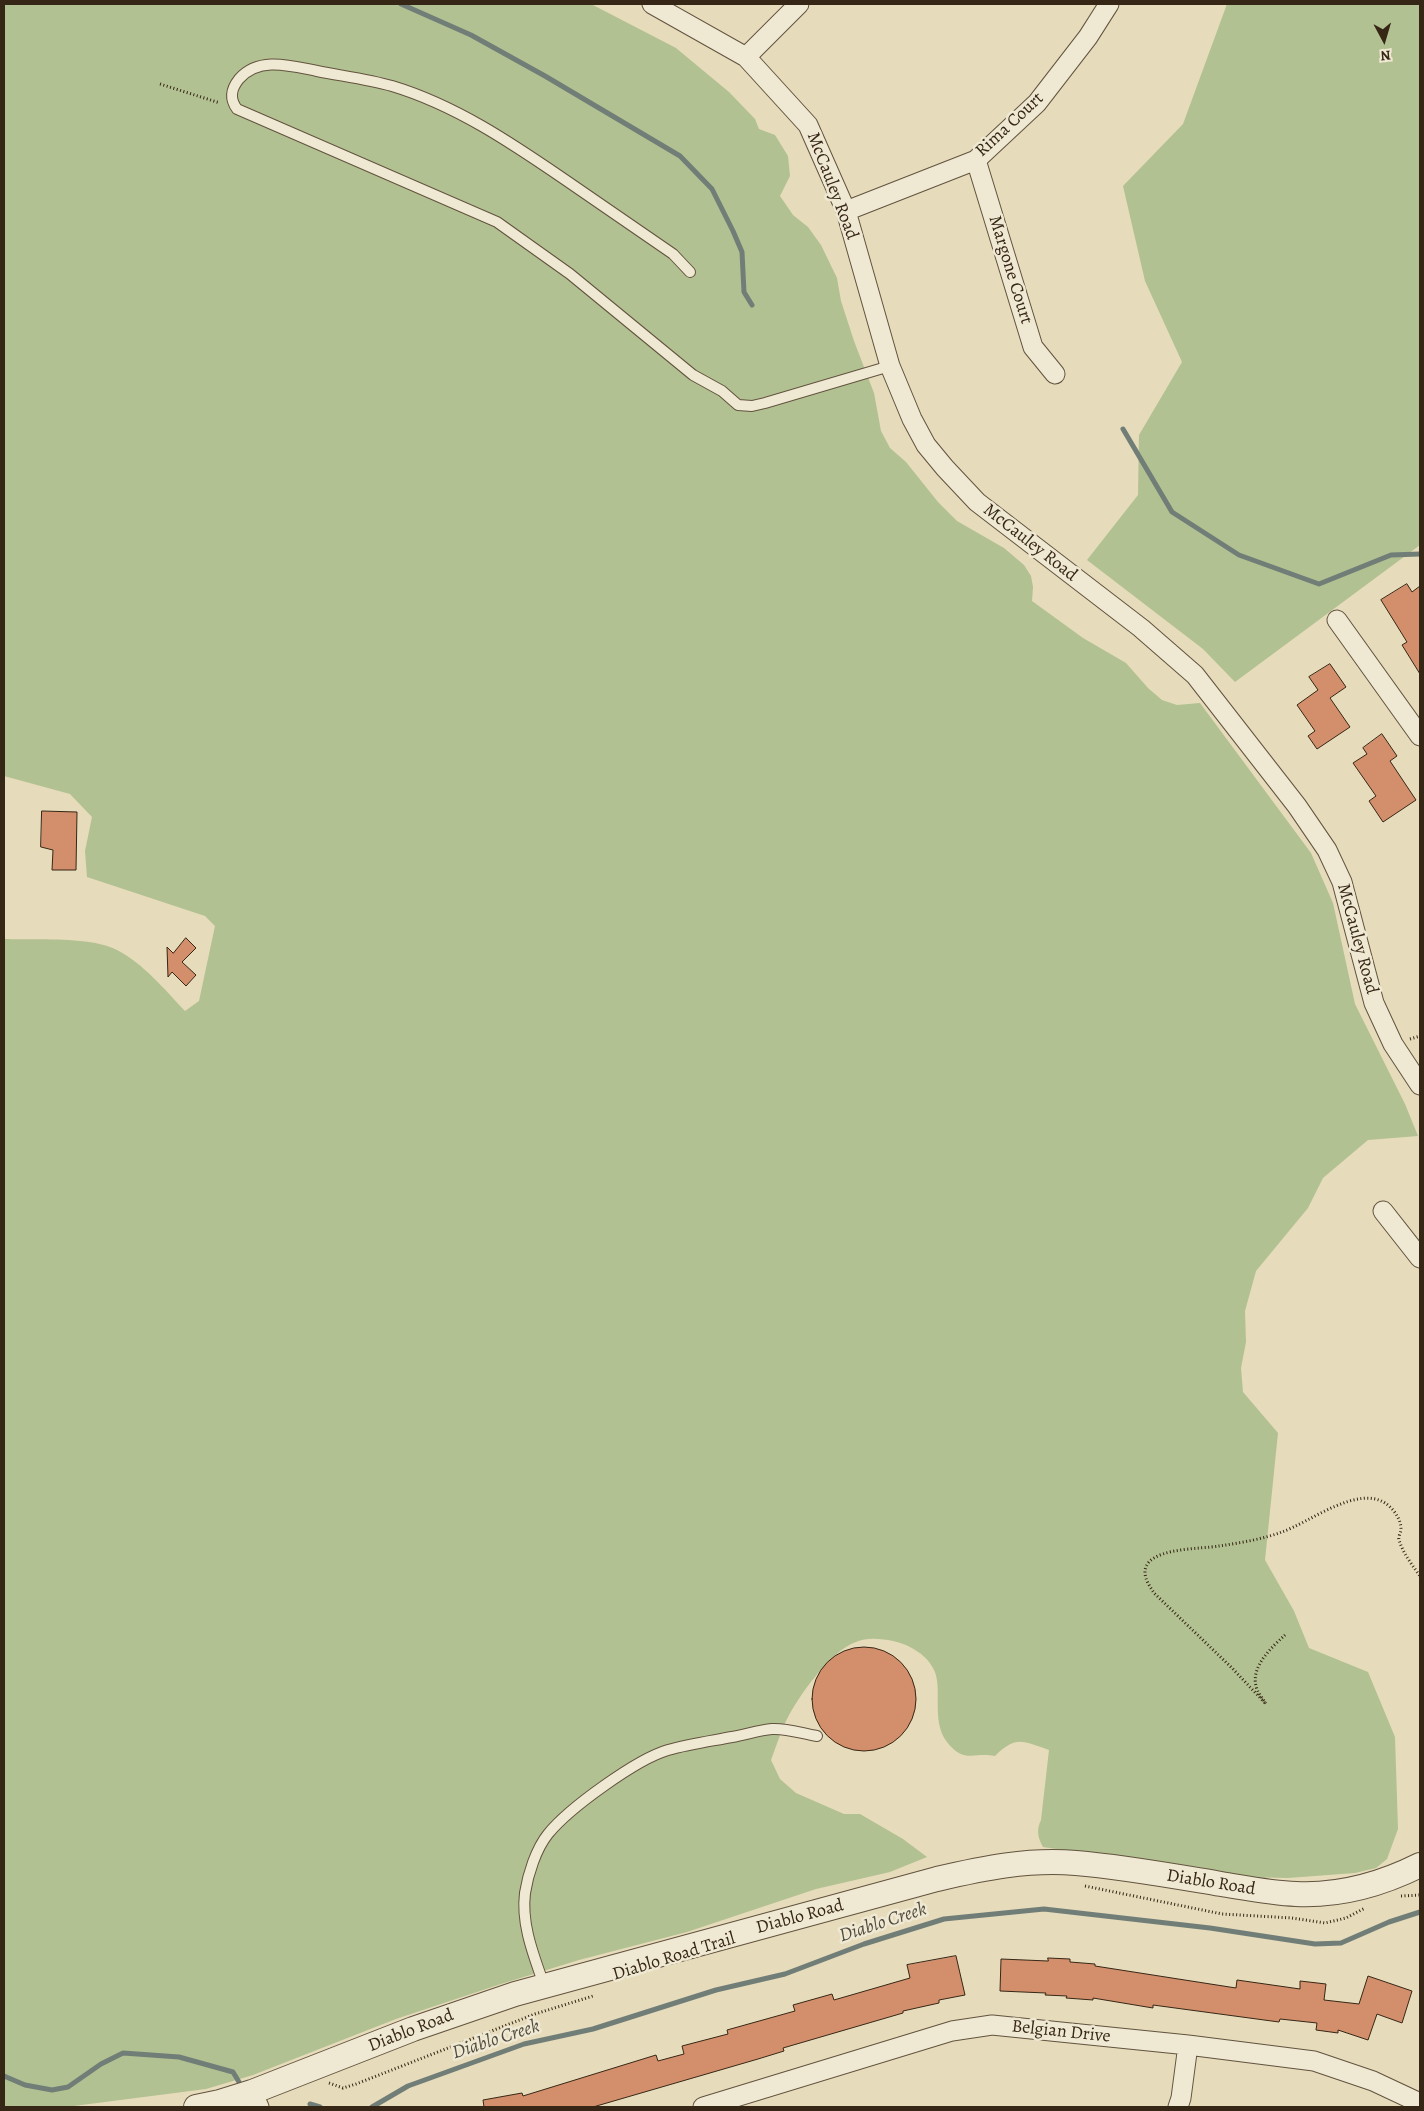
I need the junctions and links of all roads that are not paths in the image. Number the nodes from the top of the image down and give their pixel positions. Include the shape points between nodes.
1 (652, 4) edge
2 (799, 4) edge
3 (1109, 4) edge
4 (746, 57) junction
5 (976, 160) junction
6 (846, 211) junction
7 (690, 272) dead end
8 (890, 366) junction
9 (1055, 374) dead end
10 (1336, 620) dead end
11 (1420, 736) edge
12 (1420, 1085) edge
13 (1383, 1211) dead end
14 (1420, 1258) edge
15 (817, 1736) dead end
16 (1420, 1865) edge
17 (544, 1986) junction
18 (1188, 2045) junction
19 (256, 2100) edge
20 (1420, 2103) edge
21 (196, 2107) edge
22 (703, 2107) edge
23 (1178, 2107) edge

1 - 4 street, McCauley Road
2 - 4 street
3 - 5 street, Rima Court via 1038,103
4 - 6 street, McCauley Road via 808,126
5 - 6 street, Rima Court
5 - 9 street, Margone Court via 1032,347
6 - 8 street, McCauley Road
7 - 8 lane via 673,254 506,139 450,110 392,86 289,65 261,65 248,69 234,86 231,94 237,109 497,222 570,274 693,374 738,405 765,403
8 - 12 street, McCauley Road via 912,419 944,468 977,502 1141,628 1195,675 1296,806 1327,850 1342,882 1374,1003 1393,1044
10 - 11 street
13 - 14 street
15 - 17 lane via 773,1729 668,1750 646,1759 580,1803 547,1835 528,1877 524,1915 530,1947
16 - 17 street, Diablo Road via 1344,1891 1298,1894 1091,1864 1011,1864 937,1879
17 - 19 street, Diablo Road via 422,2026
18 - 20 street, Belgian Drive via 1314,2060 1374,2081
18 - 22 street, Belgian Drive via 992,2024 952,2031
18 - 23 street
19 - 21 street, Diablo Road

